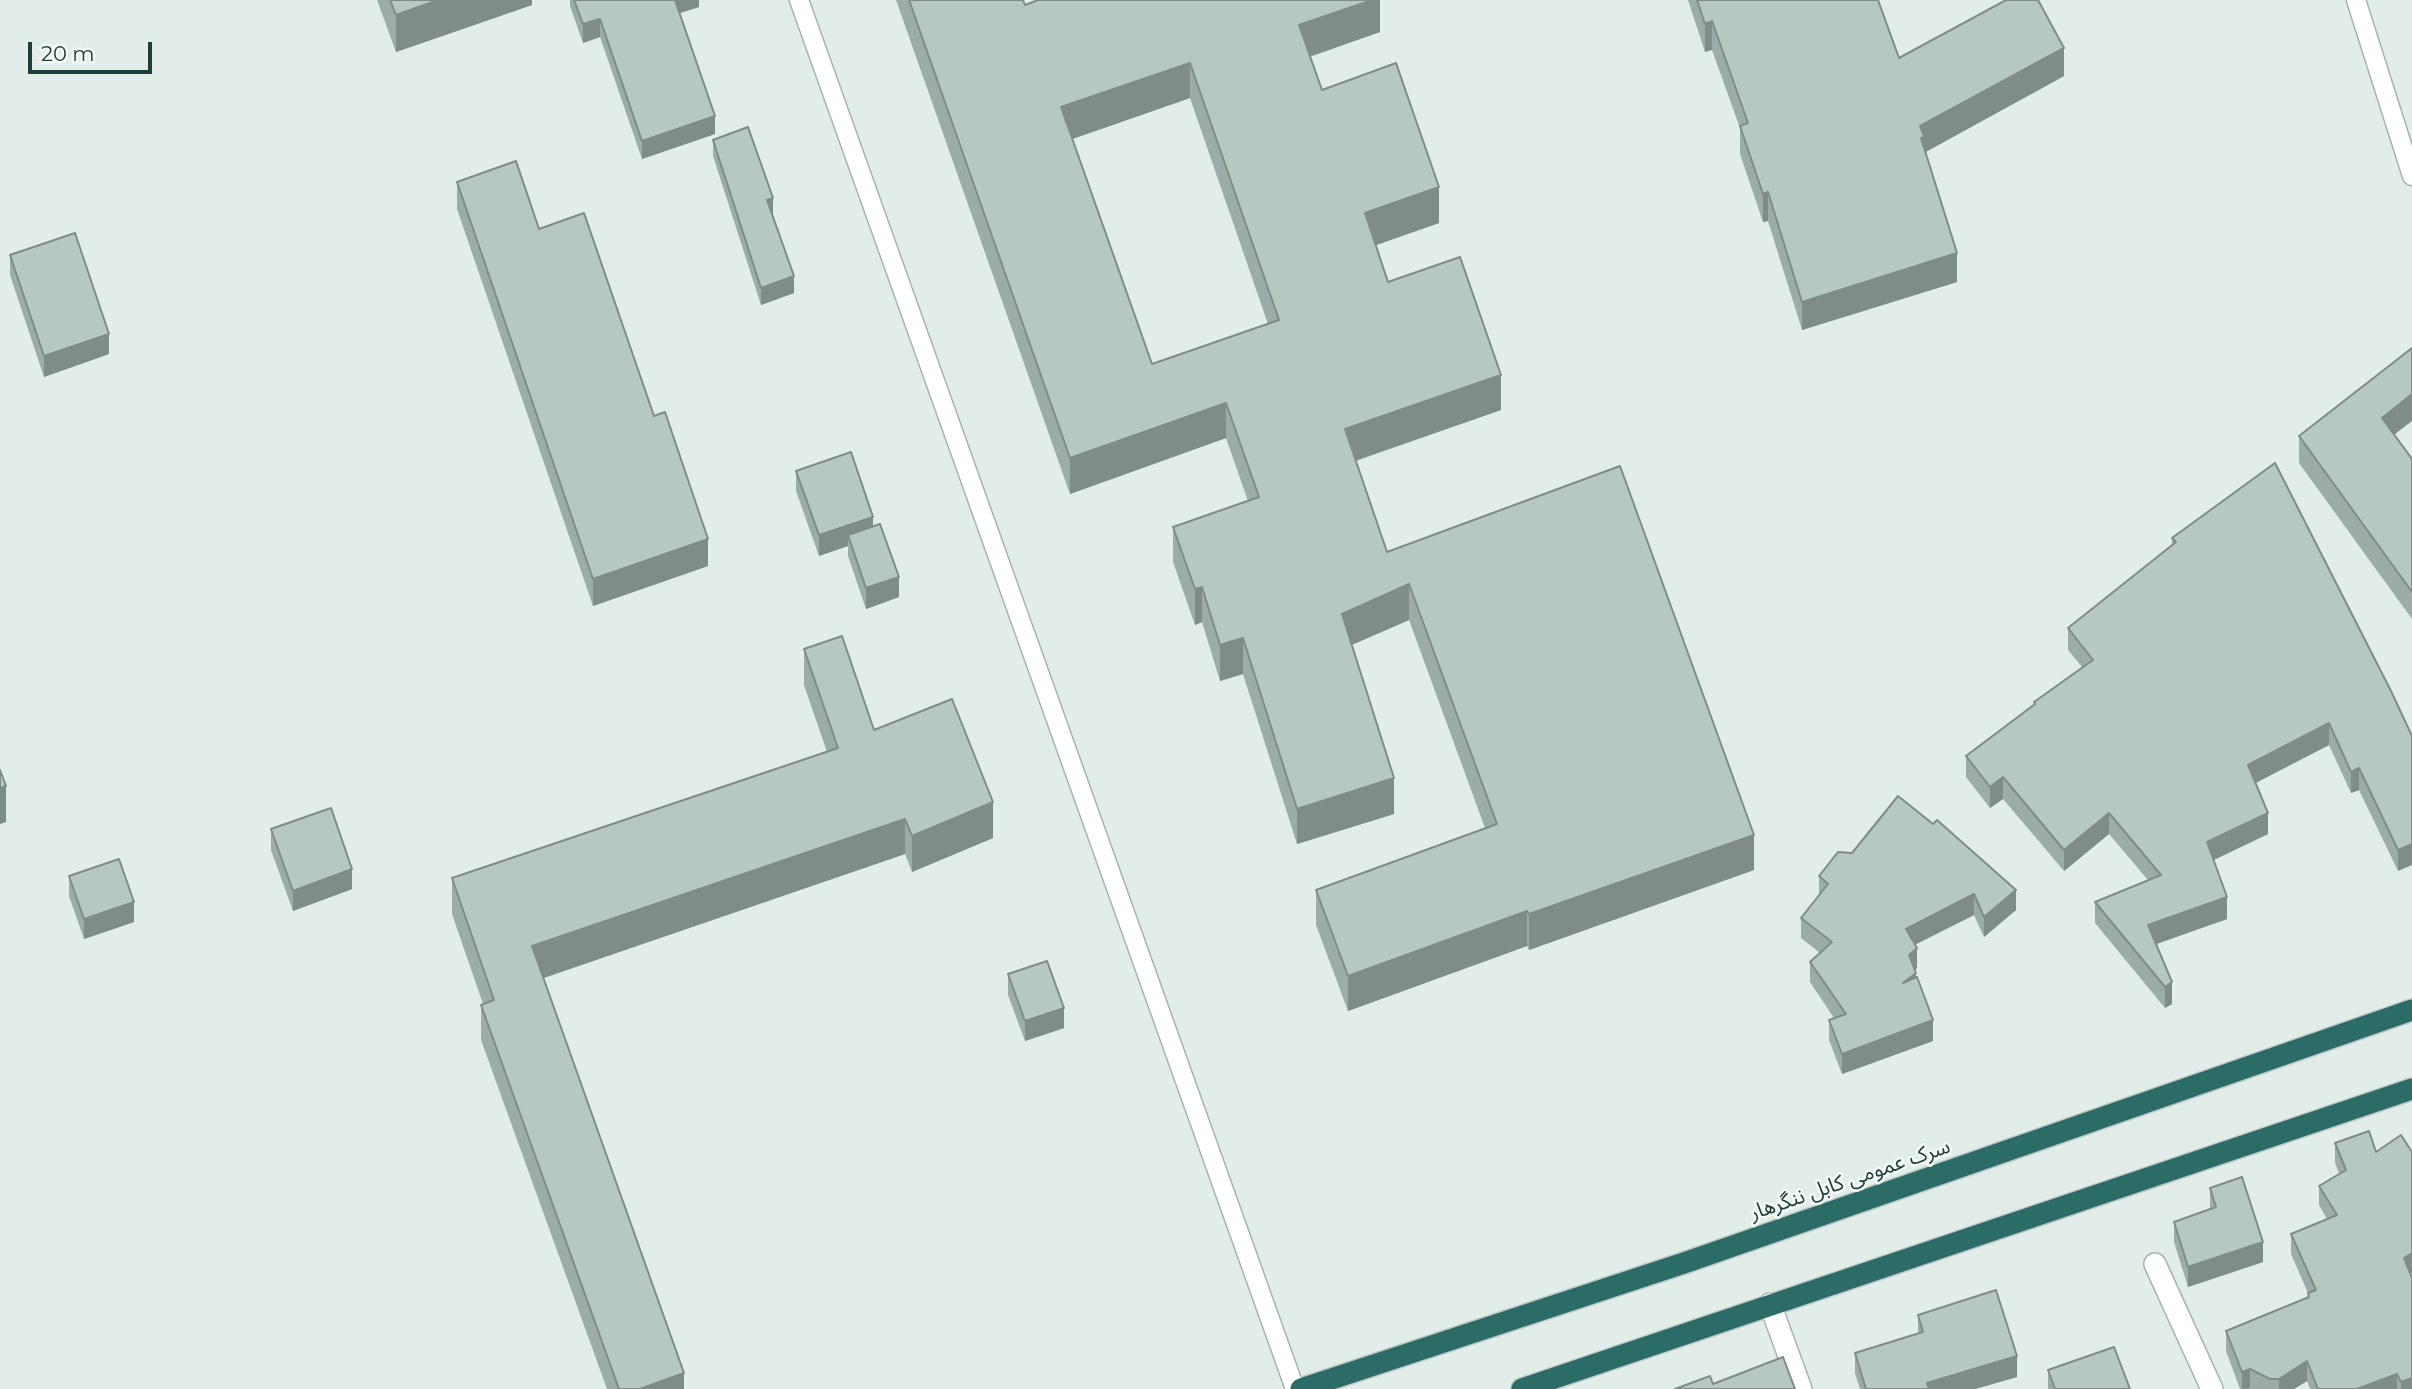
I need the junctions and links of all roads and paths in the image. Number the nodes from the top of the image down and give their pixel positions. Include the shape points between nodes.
1 (799, 0) edge
2 (2356, 0) edge
3 (2412, 176) edge
4 (2412, 1010) edge
5 (2412, 1090) edge
6 (2155, 1264) dead end
7 (1770, 1304) junction
8 (1567, 1382) edge
9 (1295, 1389) edge
10 (1301, 1389) edge
11 (1522, 1389) edge
12 (1801, 1389) edge
13 (2212, 1389) edge

1 - 9 lane
2 - 3 lane
4 - 10 highway, سرک عمومی کابل ننگرهار via 1684,1263
5 - 7 highway
6 - 13 street
7 - 8 highway
7 - 12 street
8 - 11 highway

